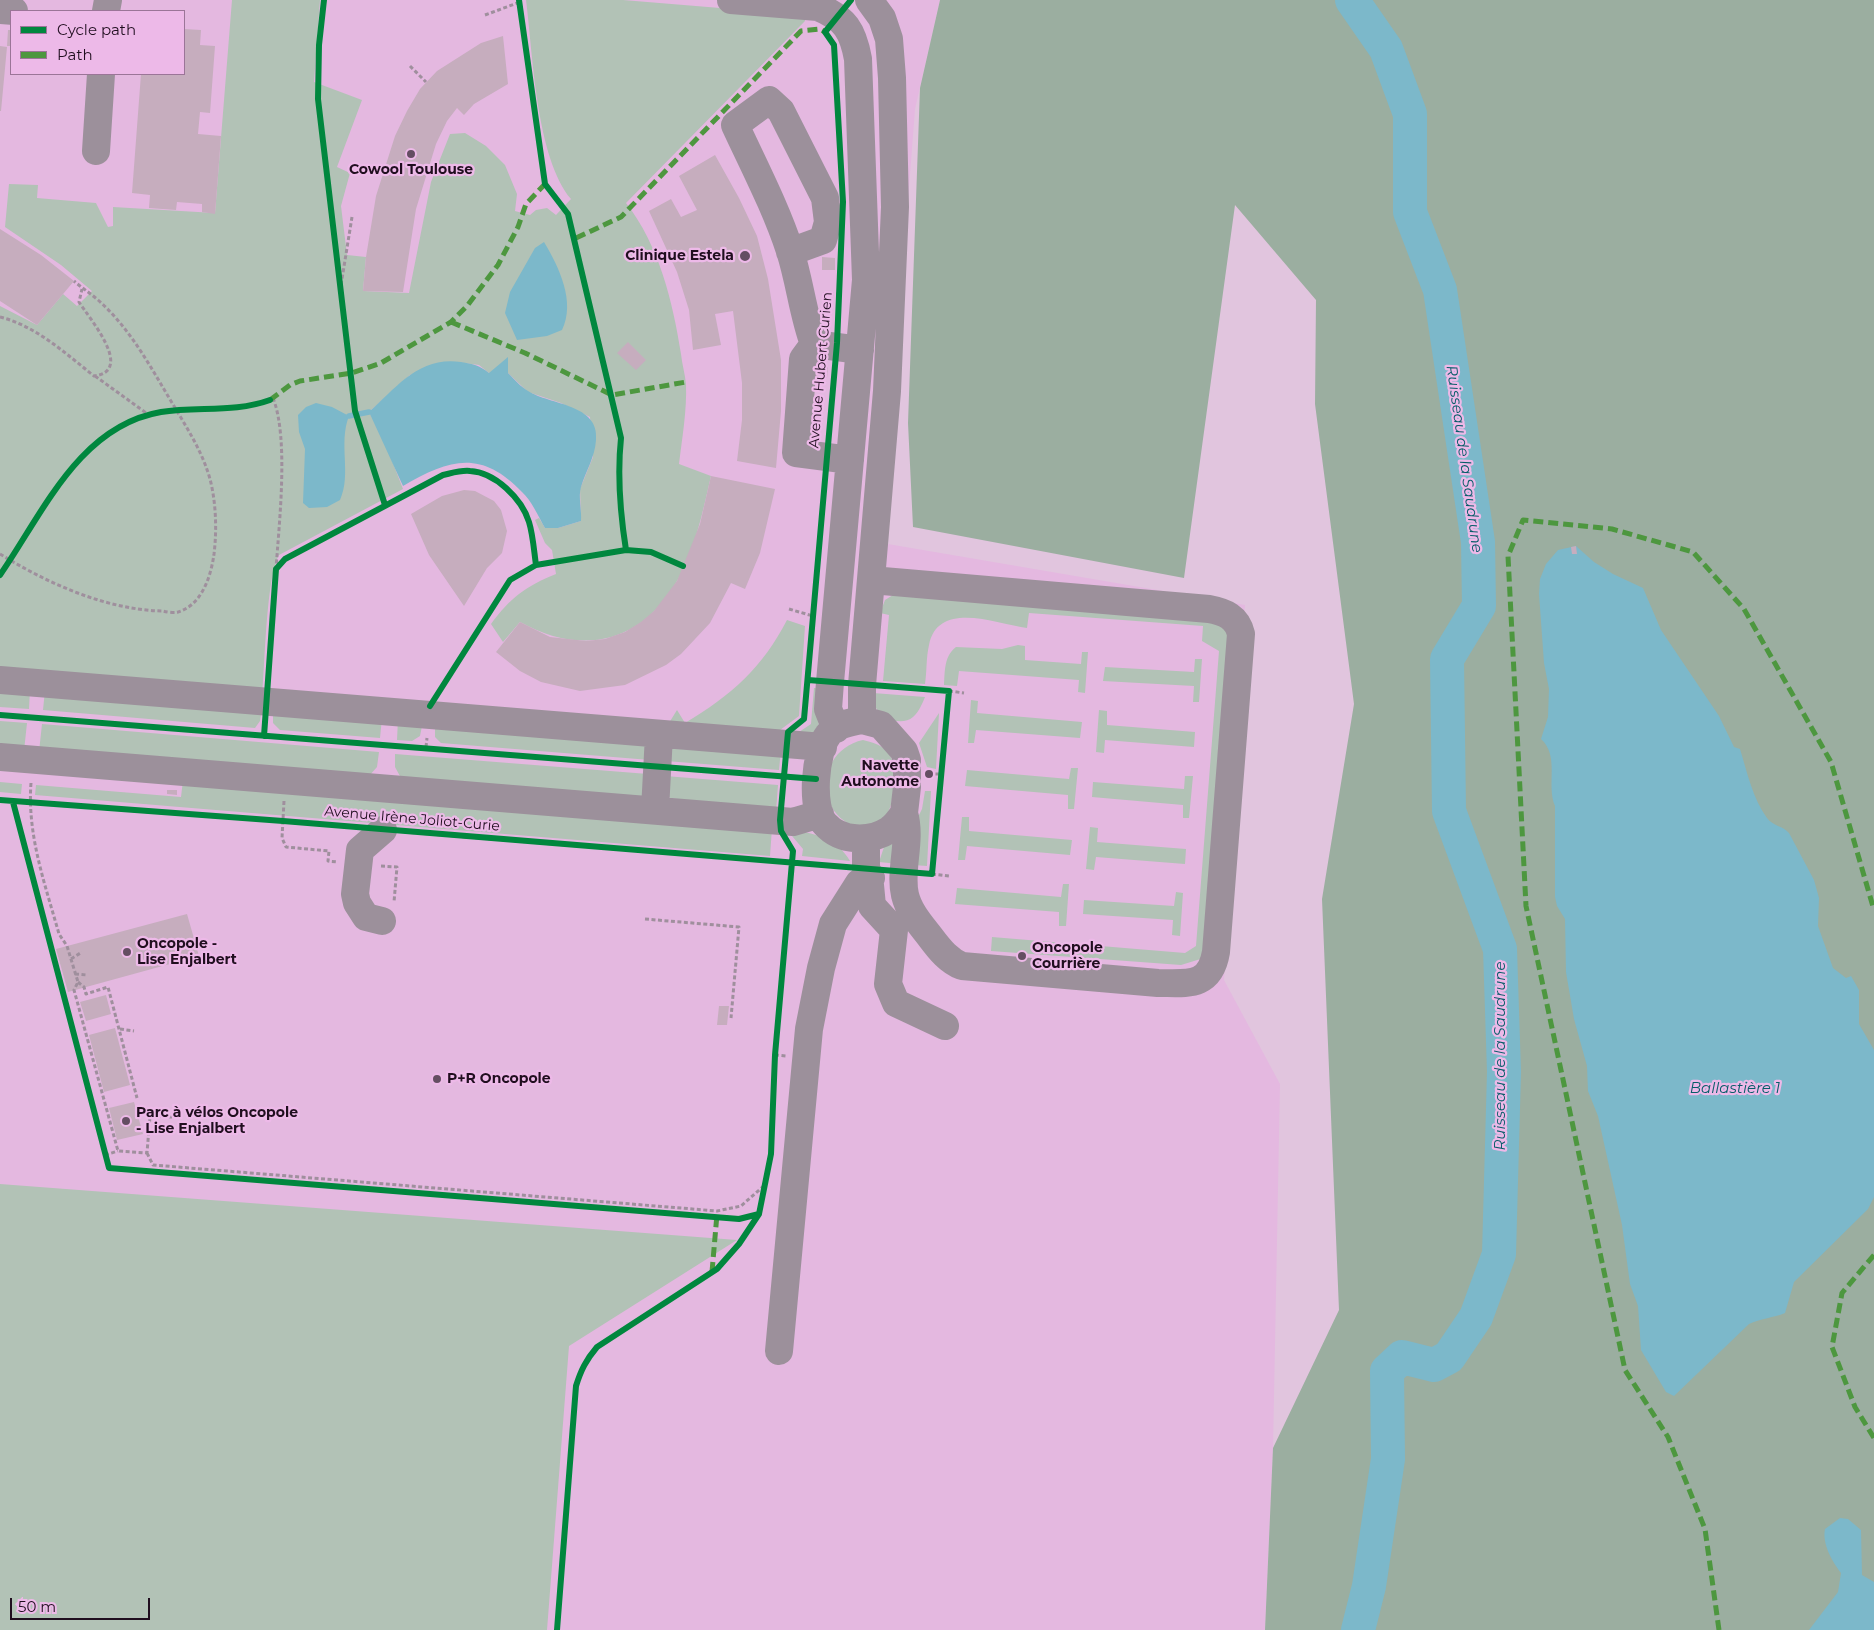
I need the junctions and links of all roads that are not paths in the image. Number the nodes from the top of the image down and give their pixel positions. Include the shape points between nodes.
1 (731, 0) edge
2 (870, 0) edge
3 (101, 75) edge
4 (96, 151) dead end
5 (790, 252) junction
6 (814, 344) junction
7 (860, 350) junction
8 (850, 460) junction
9 (871, 580) junction
10 (0, 680) edge
11 (862, 720) junction
12 (659, 734) junction
13 (830, 738) junction
14 (0, 757) edge
15 (654, 810) junction
16 (905, 810) junction
17 (820, 814) junction
18 (383, 830) road end
19 (866, 839) junction
20 (865, 878) junction
21 (382, 921) dead end
22 (945, 1026) dead end
23 (779, 1351) dead end

1 - 7 street via 818,7 837,17 849,28 855,40 861,92 866,280
2 - 9 street via 882,18 888,39 896,207 887,390
3 - 4 street
5 - 5 street via 823,240 828,222 825,198 781,111 769,100 735,125
5 - 6 street
6 - 7 street
6 - 8 street via 803,359 796,453
7 - 8 street
8 - 13 street via 828,709
9 - 11 street
9 - 16 street via 1209,609 1230,615 1241,634 1216,952 1210,972 1200,980 1158,983 954,964 914,916 905,895 908,828
10 - 12 street
11 - 13 street via 846,722
11 - 16 street via 881,725 904,751 907,769
12 - 13 street
12 - 15 street
13 - 17 street via 816,779
14 - 15 street, Avenue Irène Joliot-Curie via 285,789
15 - 17 street, Avenue Irène Joliot-Curie via 793,822
16 - 19 street via 889,830
17 - 19 street via 825,824 845,837
18 - 21 street via 360,850 355,894 366,917
19 - 20 street
20 - 22 street via 872,906 894,930 888,984 896,1003
20 - 23 street via 833,924 809,1029

